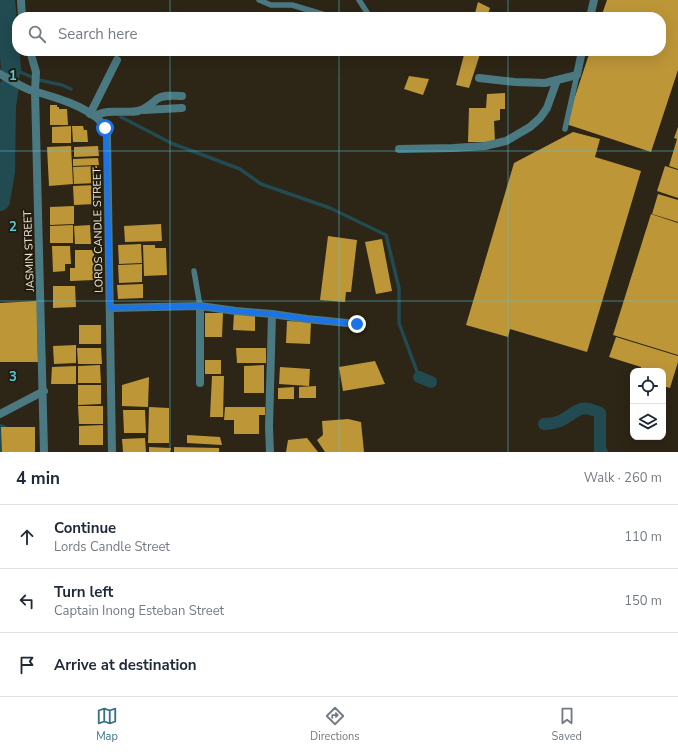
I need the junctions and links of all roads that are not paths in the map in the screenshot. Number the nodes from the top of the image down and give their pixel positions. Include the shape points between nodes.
1 (21, 0) edge
2 (258, 0) edge
3 (298, 0) edge
4 (359, 0) edge
5 (594, 0) edge
6 (292, 6) junction
7 (22, 12) edge
8 (314, 12) edge
9 (367, 12) edge
10 (591, 12) edge
11 (31, 56) edge
12 (581, 56) edge
13 (117, 60) dead end
14 (0, 74) edge
15 (577, 75) junction
16 (479, 78) dead end
17 (557, 80) junction
18 (35, 91) junction
19 (182, 96) dead end
20 (182, 108) dead end
21 (141, 110) junction
22 (92, 115) junction
23 (565, 129) dead end
24 (399, 149) dead end
25 (194, 270) dead end
26 (200, 306) junction
27 (110, 308) junction
28 (272, 314) junction
29 (357, 324) dead end
30 (200, 383) dead end
31 (44, 391) junction
32 (0, 414) edge
33 (44, 452) edge
34 (112, 452) edge
35 (270, 452) edge

1 - 7 street
2 - 6 lane via 271,5
3 - 6 lane
4 - 9 lane
5 - 10 street
6 - 8 lane
11 - 18 street, JASMIN STREET via 36,72
12 - 15 street
13 - 22 street
14 - 18 street, LORDS CANDLE STREET
15 - 17 street
15 - 23 lane
16 - 17 street via 545,83
17 - 24 street via 547,108 540,118 506,142 460,148
18 - 22 street, LORDS CANDLE STREET via 62,99
18 - 31 street, JASMIN STREET
19 - 21 street via 162,97
20 - 21 street
21 - 22 street
22 - 27 street, LORDS CANDLE STREET via 103,124 106,135
25 - 26 lane
26 - 27 street
26 - 28 street
26 - 30 street
27 - 34 street, LORDS CANDLE STREET
28 - 29 street
28 - 35 street
31 - 32 street
31 - 33 street, JASMIN STREET

